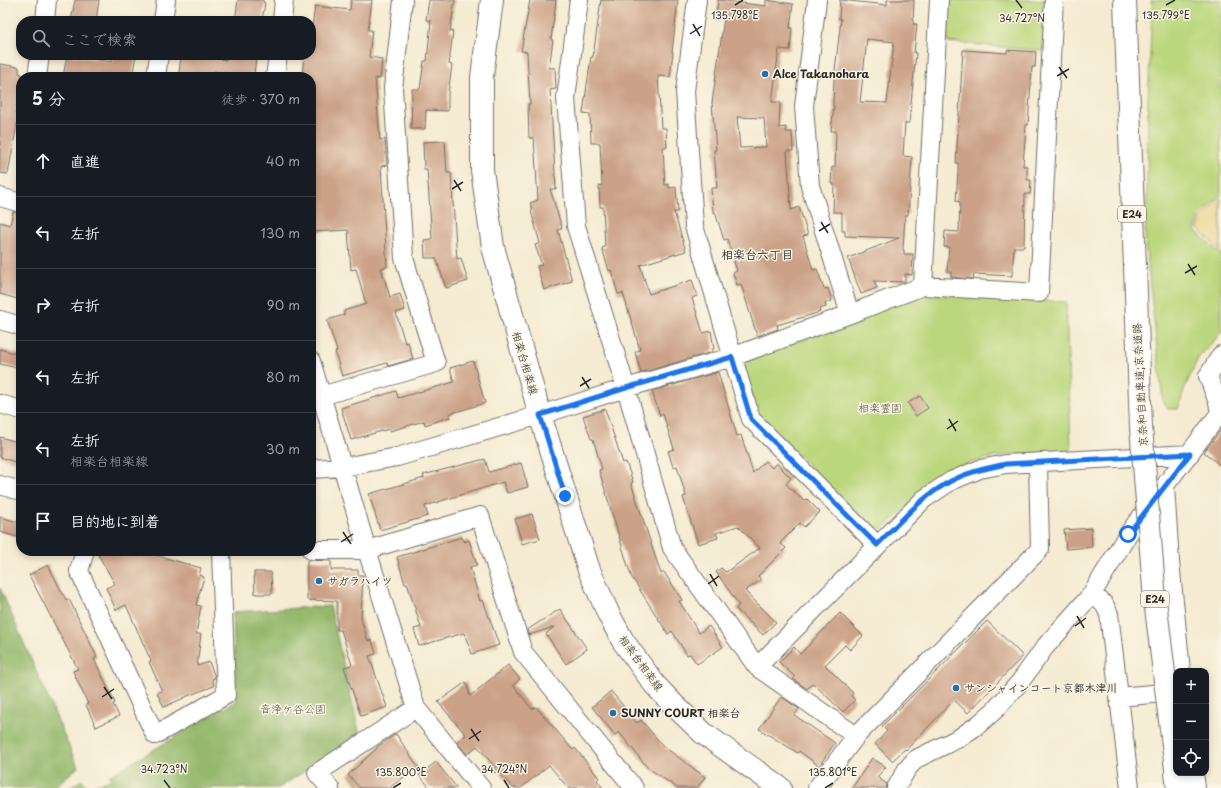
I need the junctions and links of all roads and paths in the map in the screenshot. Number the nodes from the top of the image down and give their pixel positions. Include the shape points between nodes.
1 (47, 0) edge
2 (166, 0) edge
3 (284, 0) edge
4 (404, 0) edge
5 (492, 0) edge
6 (579, 0) edge
7 (697, 0) edge
8 (817, 0) edge
9 (939, 0) edge
10 (1054, 0) edge
11 (1125, 0) edge
12 (45, 16) edge
13 (164, 16) edge
14 (282, 16) edge
15 (39, 60) edge
16 (158, 60) edge
17 (277, 60) edge
18 (38, 72) edge
19 (157, 72) edge
20 (276, 72) edge
21 (0, 197) edge
22 (16, 202) edge
23 (923, 286) junction
24 (850, 314) junction
25 (0, 320) edge
26 (16, 325) edge
27 (1221, 355) edge
28 (732, 357) junction
29 (626, 388) junction
30 (316, 395) edge
31 (0, 404) edge
32 (16, 409) edge
33 (540, 415) junction
34 (1190, 454) junction
35 (1038, 463) junction
36 (343, 467) junction
37 (316, 470) edge
38 (0, 485) edge
39 (1165, 486) junction
40 (16, 490) edge
41 (877, 545) junction
42 (316, 550) edge
43 (367, 550) junction
44 (84, 556) edge
45 (221, 556) edge
46 (1092, 594) junction
47 (757, 667) junction
48 (1181, 668) edge
49 (1173, 692) edge
50 (1118, 697) junction
51 (416, 708) junction
52 (856, 736) junction
53 (1173, 745) edge
54 (1176, 776) edge
55 (1194, 776) edge
56 (330, 788) edge
57 (481, 788) edge
58 (634, 788) edge
59 (780, 788) edge
60 (817, 788) edge
61 (896, 788) edge
62 (1130, 788) edge
63 (1178, 788) edge
64 (1196, 788) edge

1 - 12 street
2 - 13 street
3 - 14 street
4 - 30 street via 393,88 404,258 436,363
5 - 33 main road, 相楽台相楽線 via 482,78 482,170 485,199 493,247
6 - 29 street via 566,98 576,226
7 - 28 street via 686,91 694,226
8 - 24 street via 804,106 810,186
9 - 23 street
10 - 23 street via 1039,293
11 - 53 main road, 京奈和自動車道;京奈道路 / E24, bridge via 1141,427 1155,600
15 - 18 street
16 - 19 street
17 - 20 street
21 - 22 street
23 - 24 street
24 - 28 street
25 - 26 street
27 - 34 street via 1208,376 1220,413
28 - 29 street
28 - 41 street via 751,419
29 - 33 street
29 - 47 street via 672,548
30 - 36 street
31 - 32 street
33 - 36 street via 397,457
33 - 59 main road, 相楽台相楽線 via 589,570 623,641 651,680 675,706 703,732
34 - 35 street
34 - 39 street
35 - 41 street via 1006,464 980,469 951,481 924,499
35 - 52 street via 1040,549
36 - 37 street
36 - 43 street
38 - 40 street
39 - 46 street via 1128,534
39 - 48 street
41 - 47 street
42 - 43 street
43 - 51 street
43 - 58 street via 480,516 523,652
44 - 45 street via 79,571 155,735 226,695
46 - 50 street via 1104,604 1109,614
46 - 61 street via 1045,647 1020,682 995,710 959,738 916,759
47 - 52 street
49 - 50 street
50 - 62 street
51 - 56 street via 317,774
51 - 57 street
52 - 60 street
54 - 63 main road
55 - 64 street

